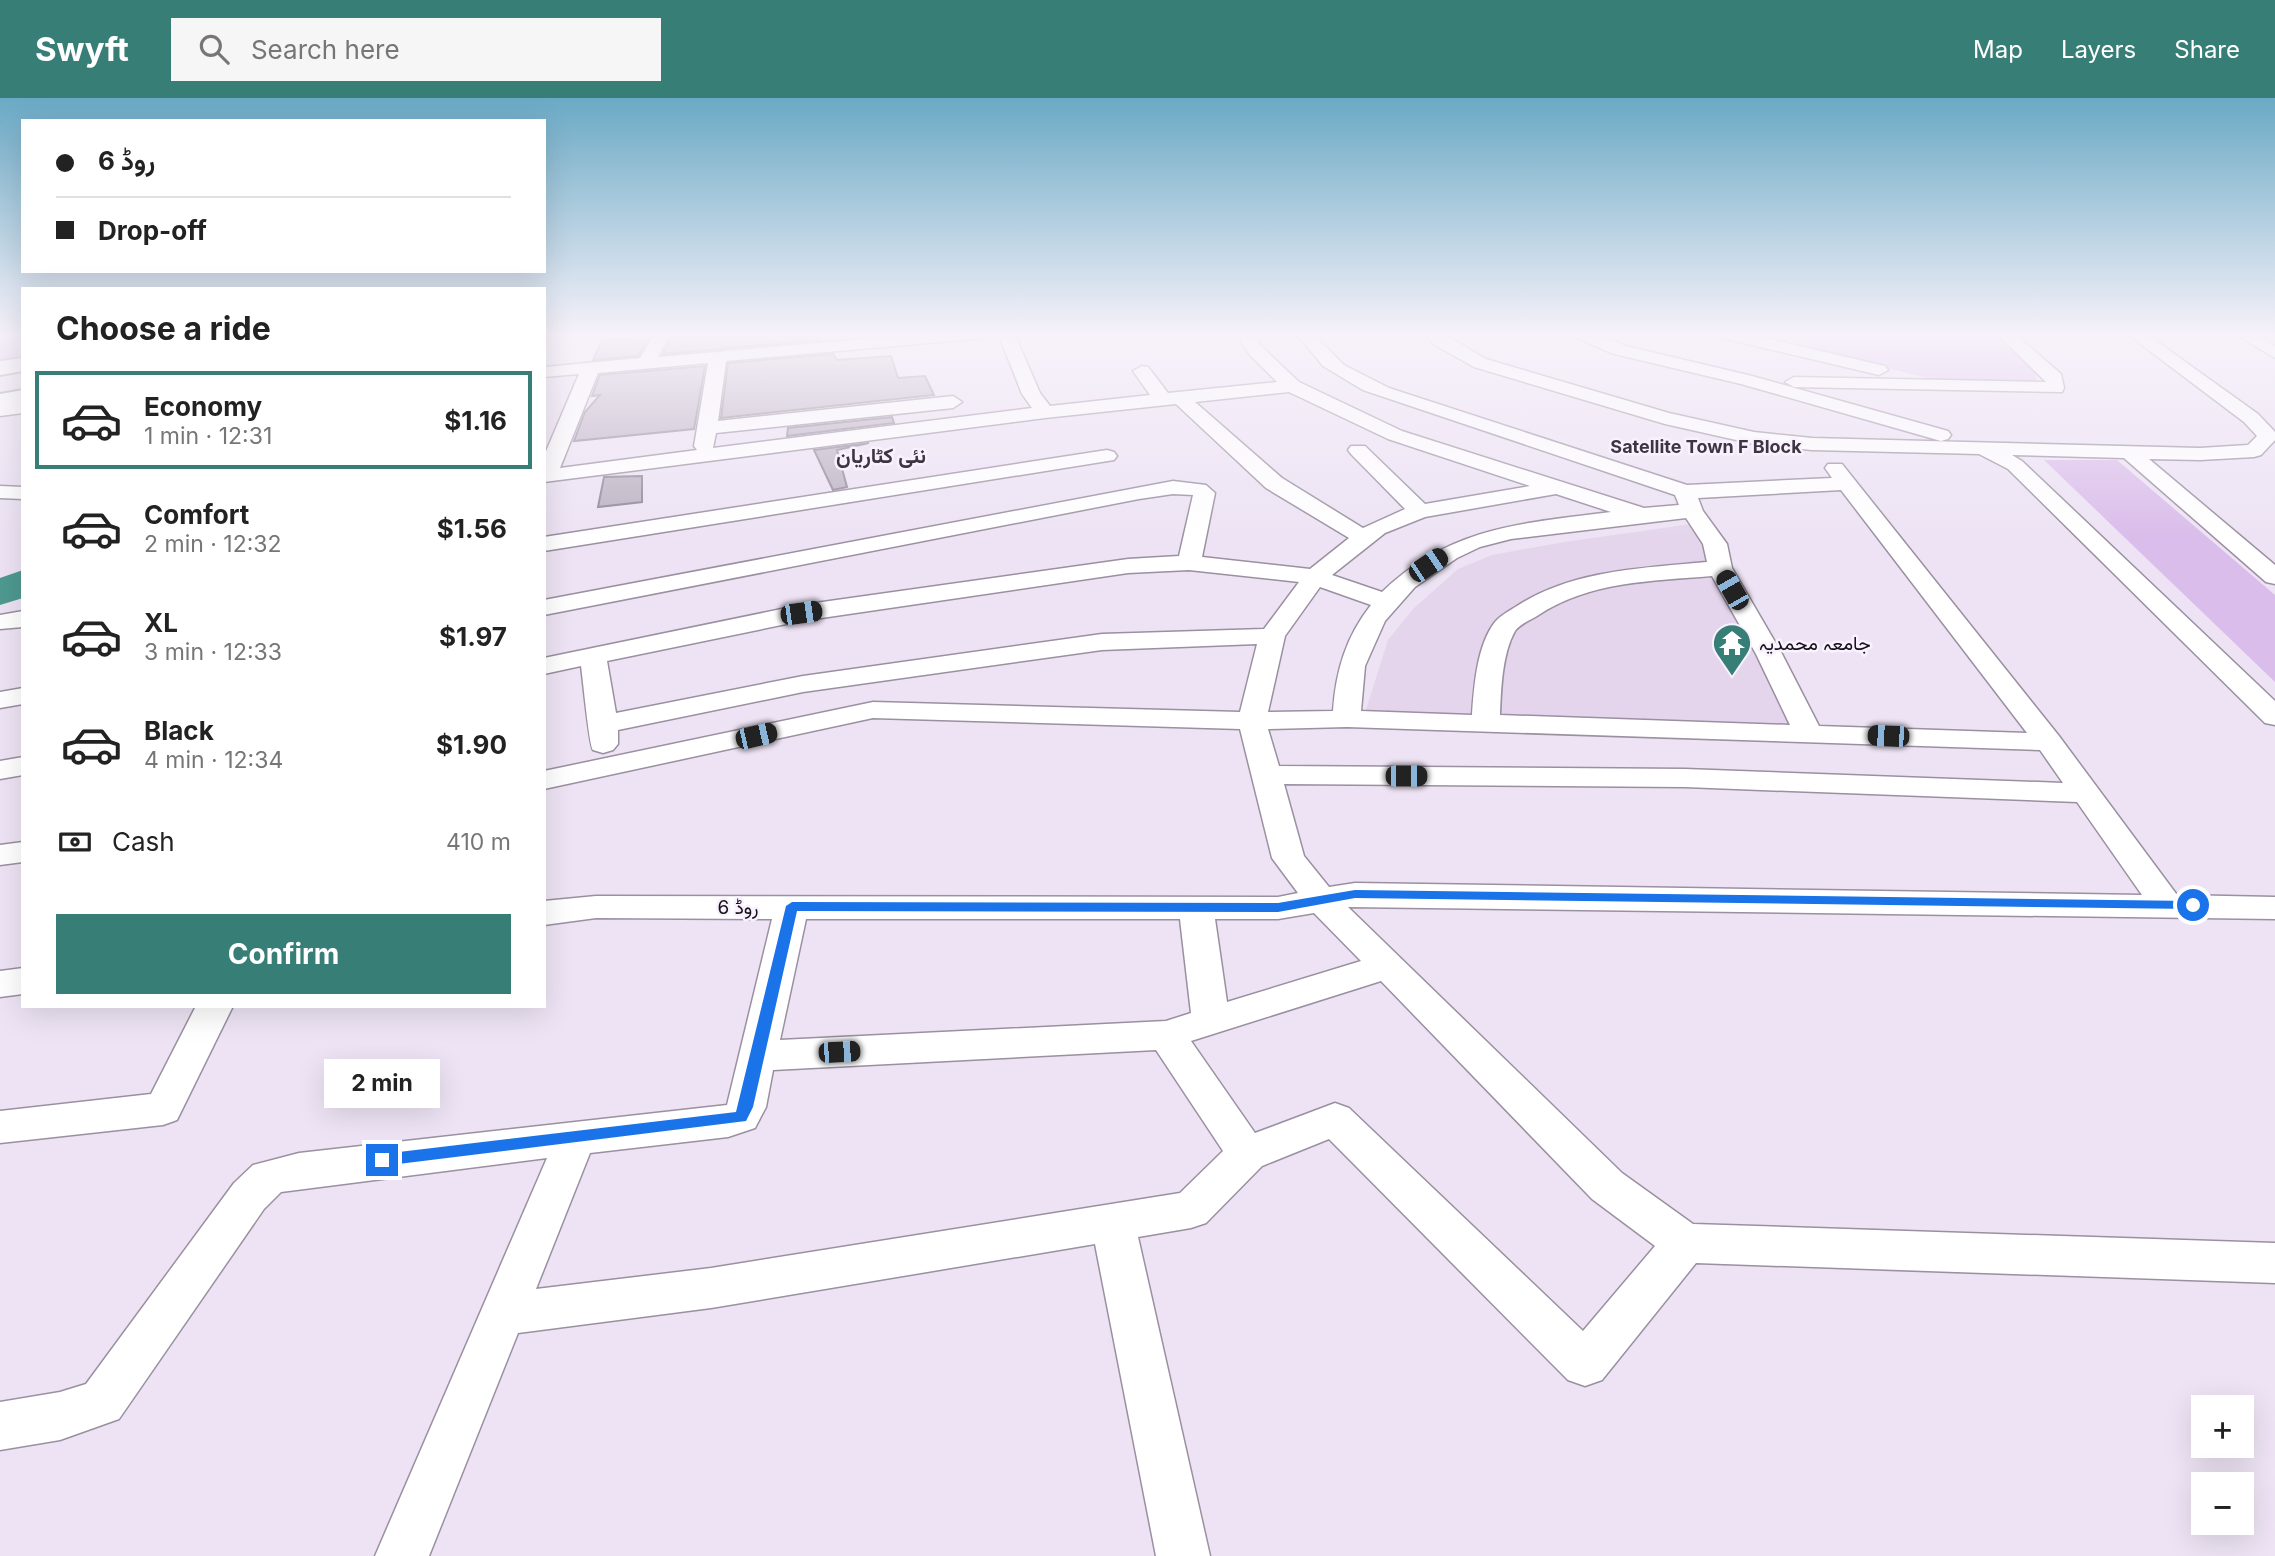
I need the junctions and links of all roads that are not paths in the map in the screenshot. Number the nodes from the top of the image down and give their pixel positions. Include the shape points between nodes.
1 (577, 401) edge
2 (712, 401) edge
3 (967, 401) edge
4 (1031, 401) edge
5 (1145, 401) edge
6 (1175, 401) edge
7 (1324, 401) edge
8 (1408, 401) edge
9 (1608, 401) edge
10 (1819, 401) edge
11 (2228, 401) edge
12 (21, 407) edge
13 (1069, 410) junction
14 (0, 411) edge
15 (1045, 412) junction
16 (2251, 418) junction
17 (2275, 420) edge
18 (708, 428) junction
19 (1812, 444) junction
20 (1979, 447) junction
21 (1358, 450) dead end
22 (2130, 453) junction
23 (702, 456) junction
24 (1107, 456) junction
25 (546, 476) edge
26 (1848, 483) junction
27 (1554, 488) junction
28 (1139, 493) junction
29 (1689, 501) junction
30 (1420, 511) junction
31 (1639, 514) junction
32 (1363, 537) junction
33 (546, 544) edge
34 (1189, 563) junction
35 (1720, 568) junction
36 (1315, 577) junction
37 (2275, 577) edge
38 (1386, 602) junction
39 (546, 608) edge
40 (1272, 636) junction
41 (593, 656) junction
42 (546, 666) edge
43 (21, 696) edge
44 (0, 700) edge
45 (2275, 717) edge
46 (1347, 719) junction
47 (1252, 721) junction
48 (604, 724) junction
49 (1486, 724) junction
50 (1808, 733) junction
51 (2049, 742) junction
52 (21, 766) edge
53 (601, 768) junction
54 (0, 770) edge
55 (1266, 775) junction
56 (546, 780) edge
57 (2086, 793) junction
58 (21, 852) edge
59 (0, 855) edge
60 (1321, 900) junction
61 (2166, 904) junction
62 (792, 906) junction
63 (1196, 908) junction
64 (2275, 908) edge
65 (546, 913) edge
66 (1388, 966) junction
67 (21, 981) edge
68 (0, 984) edge
69 (214, 1008) edge
70 (1211, 1021) junction
71 (1166, 1035) junction
72 (757, 1056) junction
73 (0, 1127) edge
74 (576, 1138) junction
75 (1247, 1154) junction
76 (1113, 1224) junction
77 (1685, 1243) junction
78 (2275, 1263) edge
79 (502, 1314) junction
80 (0, 1426) edge
81 (402, 1556) edge
82 (1183, 1556) edge

1 - 25 street
2 - 18 street
3 - 18 street
4 - 15 street
5 - 13 street
6 - 32 street via 1274,483
7 - 27 street via 1395,435
8 - 29 street
9 - 19 street via 1754,438
10 - 20 street
11 - 16 street
12 - 14 street
13 - 15 street
13 - 24 street
15 - 23 street
16 - 17 street
16 - 22 street via 2268,436 2254,451
18 - 23 street
19 - 20 street
19 - 26 street
20 - 22 street
20 - 45 street via 2015,465
21 - 30 street
22 - 37 street
23 - 25 street
24 - 28 street
24 - 33 street
26 - 29 street via 1709,492
26 - 51 street
27 - 30 street
27 - 31 street
28 - 34 street via 1199,488 1204,493
28 - 39 street
29 - 31 street
29 - 35 street via 1715,544
30 - 32 street
31 - 38 street via 1495,536 1447,553 1409,578
32 - 36 street
34 - 36 street
34 - 41 street via 1128,566 801,613
35 - 49 street via 1618,578 1556,593 1523,612 1503,627 1485,695
35 - 50 street
36 - 38 street
36 - 40 street
38 - 46 street via 1352,666
40 - 47 street
40 - 48 street via 1102,642 803,684
41 - 42 street
41 - 48 street
43 - 44 street
46 - 47 street
46 - 49 street
47 - 53 street via 873,710
47 - 55 street
48 - 53 street
49 - 50 street
50 - 51 street
51 - 57 street
52 - 54 street
53 - 56 street
55 - 57 street via 1685,778
55 - 60 street via 1287,858
57 - 61 street
58 - 59 street
60 - 61 street, روڈ 6 via 1355,894
60 - 63 street, روڈ 6 via 1278,908
60 - 66 street
61 - 64 street, روڈ 6
62 - 63 street, روڈ 6
62 - 65 street, روڈ 6 via 596,907
62 - 72 street
63 - 70 street
66 - 70 street
66 - 77 street via 1607,1186
67 - 68 street
69 - 73 street via 163,1109
70 - 71 street
71 - 72 street
71 - 75 street
72 - 74 street via 741,1117
74 - 79 street
74 - 80 street via 268,1177 249,1196 102,1402 60,1416
75 - 76 street via 1191,1210
75 - 77 street via 1335,1119 1585,1364
76 - 79 street via 711,1288
76 - 82 street
77 - 78 street
79 - 81 street

